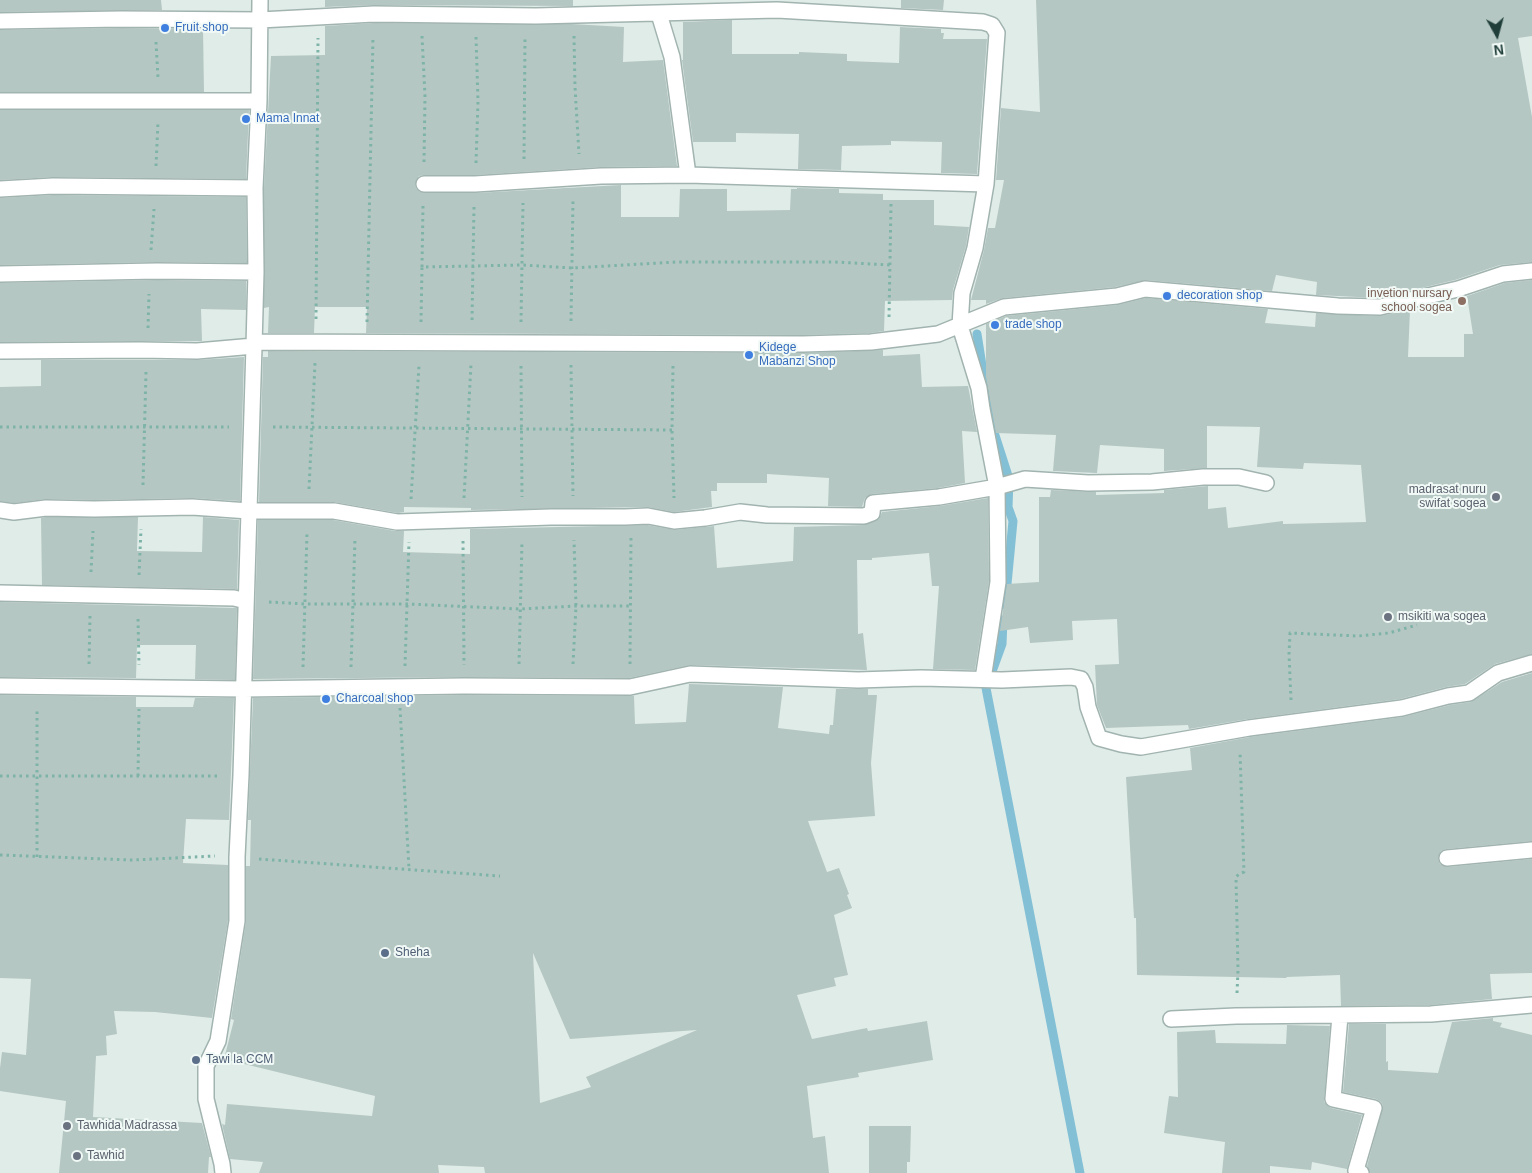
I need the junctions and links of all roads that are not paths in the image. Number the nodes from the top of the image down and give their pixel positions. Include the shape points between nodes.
1 (260, 0) edge
2 (814, 6) edge
3 (659, 14) junction
4 (0, 20) edge
5 (260, 20) junction
6 (259, 101) junction
7 (0, 102) edge
8 (688, 175) junction
9 (424, 184) road end
10 (986, 184) junction
11 (255, 188) junction
12 (0, 189) edge
13 (256, 272) junction
14 (1532, 272) edge
15 (0, 274) edge
16 (960, 326) junction
17 (254, 344) junction
18 (0, 351) edge
19 (1266, 483) dead end
20 (996, 487) junction
21 (0, 510) edge
22 (249, 511) junction
23 (0, 593) edge
24 (246, 601) junction
25 (1532, 663) edge
26 (983, 679) junction
27 (0, 686) edge
28 (243, 689) junction
29 (1532, 850) edge
30 (1447, 858) dead end
31 (1532, 1005) edge
32 (1340, 1016) junction
33 (1171, 1019) dead end
34 (222, 1173) edge
35 (1361, 1173) edge

1 - 5 street
2 - 3 street
2 - 10 street via 992,25 997,34
3 - 5 street via 374,14
3 - 8 street via 672,57
4 - 5 street
5 - 6 street
6 - 7 street
6 - 11 street
8 - 9 street
8 - 10 street
10 - 16 street via 976,248 962,293
11 - 12 street via 53,186
11 - 13 street
13 - 15 street
13 - 17 street
14 - 16 street via 1503,274 1380,308 1145,290 1117,296 1004,307
16 - 17 street via 938,334 889,340 803,344
16 - 20 street via 980,388
17 - 18 street via 196,351
17 - 22 street
19 - 20 street via 1238,477 1088,483 1025,479
20 - 22 street via 939,497 873,503 872,514 864,516 740,512 674,521 648,516 397,522 334,511
20 - 26 street via 998,582
21 - 22 street via 192,507
22 - 24 street
23 - 24 street via 234,598
24 - 28 street
25 - 26 street via 1498,673 1469,693 1402,708 1141,747 1099,738 1081,679
26 - 28 street via 858,680 690,674 630,687
27 - 28 street
28 - 34 street via 237,921 218,1041 206,1066 206,1099
29 - 30 street
31 - 32 street via 1431,1014
32 - 33 street
32 - 35 street via 1333,1099 1374,1108 1356,1170

